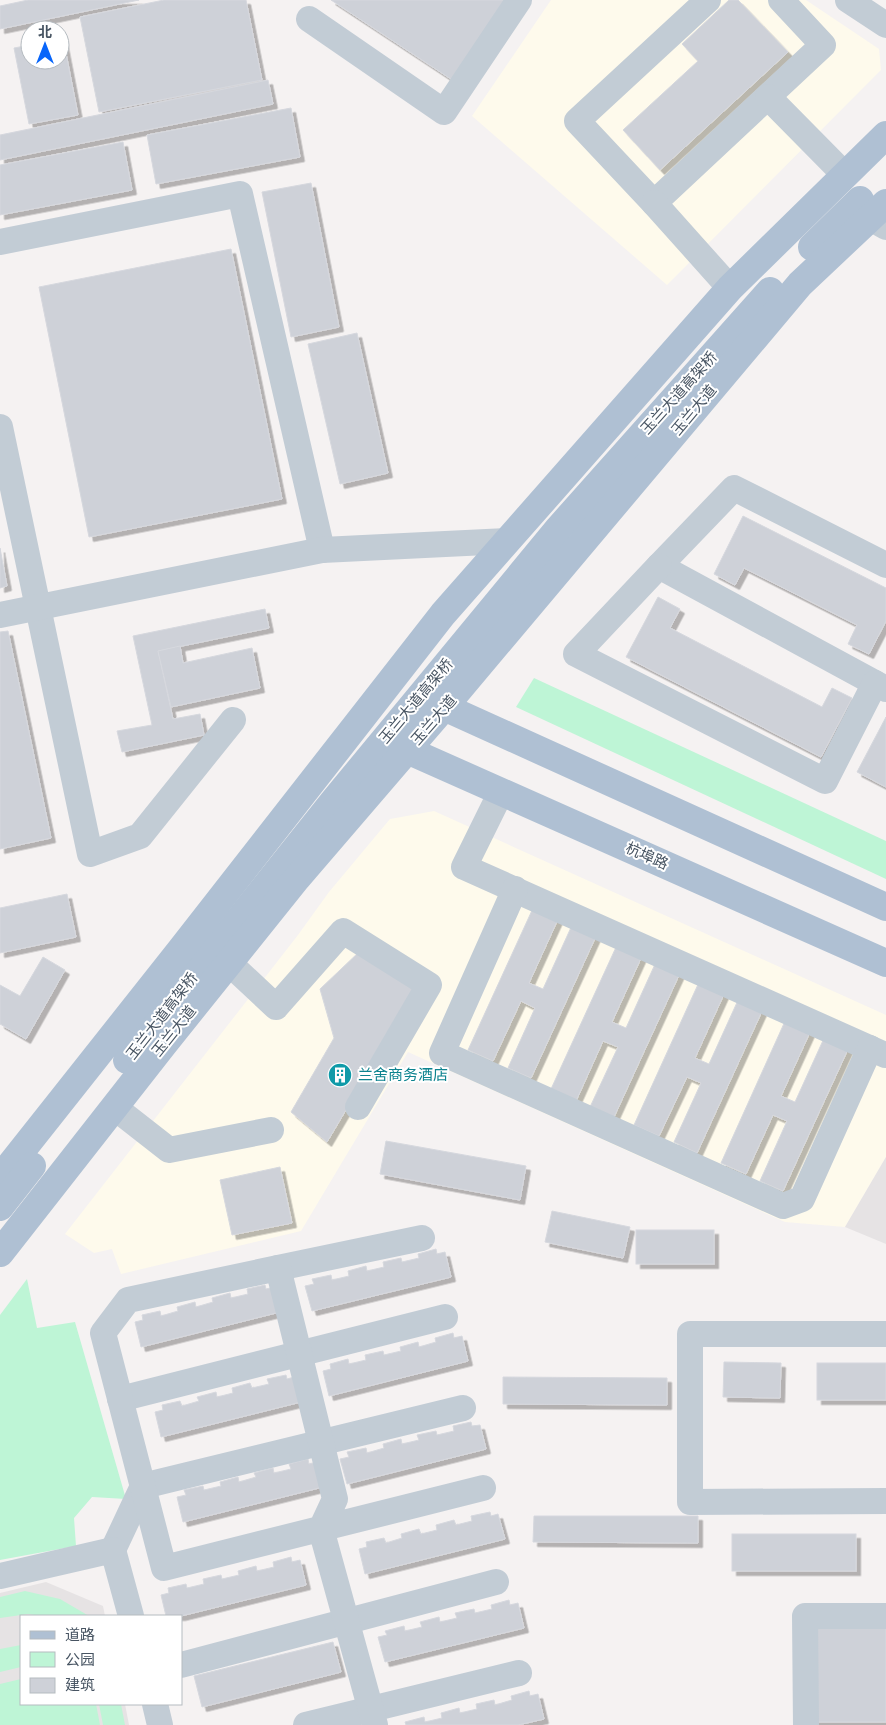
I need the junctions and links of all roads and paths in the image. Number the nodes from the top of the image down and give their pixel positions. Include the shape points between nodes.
1 (519, 0) edge
2 (708, 0) edge
3 (781, 0) edge
4 (848, 0) edge
5 (309, 19) dead end
6 (886, 25) edge
7 (768, 97) junction
8 (886, 135) edge
9 (654, 203) junction
10 (866, 203) edge
11 (0, 242) edge
12 (730, 288) junction
13 (0, 427) edge
14 (507, 541) junction
15 (322, 550) junction
16 (886, 565) edge
17 (659, 566) junction
18 (37, 607) junction
19 (0, 615) edge
20 (881, 686) edge
21 (444, 707) junction
22 (233, 720) dead end
23 (407, 750) junction
24 (501, 792) junction
25 (515, 889) junction
26 (886, 907) edge
27 (229, 963) junction
28 (886, 963) edge
29 (878, 1052) edge
30 (114, 1107) junction
31 (358, 1107) dead end
32 (271, 1130) dead end
33 (1, 1175) edge
34 (0, 1207) edge
35 (0, 1225) edge
36 (422, 1238) dead end
37 (0, 1253) edge
38 (278, 1268) junction
39 (445, 1317) dead end
40 (886, 1334) edge
41 (299, 1354) junction
42 (120, 1399) junction
43 (463, 1408) dead end
44 (321, 1442) junction
45 (143, 1486) junction
46 (483, 1488) dead end
47 (886, 1501) edge
48 (321, 1529) junction
49 (113, 1550) junction
50 (0, 1576) edge
51 (496, 1582) dead end
52 (131, 1615) edge
53 (886, 1616) edge
54 (346, 1621) junction
55 (182, 1665) edge
56 (519, 1673) dead end
57 (155, 1705) edge
58 (373, 1717) edge
59 (160, 1725) edge
60 (306, 1725) edge
61 (806, 1725) edge

1 - 5 street via 444,112
2 - 9 street via 578,121
3 - 7 street via 824,45
4 - 6 street
7 - 9 street
7 - 10 street
8 - 10 main road, 玉兰大道
9 - 12 street
10 - 12 main road, 玉兰大道
10 - 21 main road, 玉兰大道
10 - 34 main road, 玉兰大道高架桥 via 765,274 704,339 550,517 317,798
10 - 35 main road, 玉兰大道高架桥 via 789,270 559,528 327,809
11 - 15 street via 240,194
12 - 14 main road, 玉兰大道
13 - 18 street
14 - 15 street
14 - 33 main road, 玉兰大道 via 443,614
15 - 18 street
16 - 17 street via 734,488
17 - 20 street
17 - 20 street via 576,654 825,781
18 - 19 street
18 - 22 street via 90,854 140,836
21 - 23 main road, 玉兰大道
21 - 26 main road
23 - 24 main road, 杭埠路
23 - 27 main road, 玉兰大道
24 - 25 street via 464,867
24 - 28 main road, 杭埠路
25 - 29 street
25 - 29 street via 442,1053 783,1206 802,1199
27 - 30 main road, 玉兰大道
27 - 31 street via 276,1007 342,931 429,985
30 - 32 street via 169,1150
30 - 37 main road, 玉兰大道
36 - 38 street
38 - 41 street
38 - 42 street via 128,1300 103,1333
39 - 41 street
40 - 47 street via 690,1334 690,1502
41 - 42 street
41 - 44 street
42 - 45 street
43 - 44 street
44 - 45 street
44 - 48 street via 335,1500
45 - 48 street via 164,1568
45 - 49 street
46 - 48 street
48 - 54 street
49 - 50 street
49 - 52 street
51 - 54 street
53 - 61 street via 805,1616
54 - 55 street
54 - 58 street
56 - 58 street
57 - 59 street
58 - 60 street

